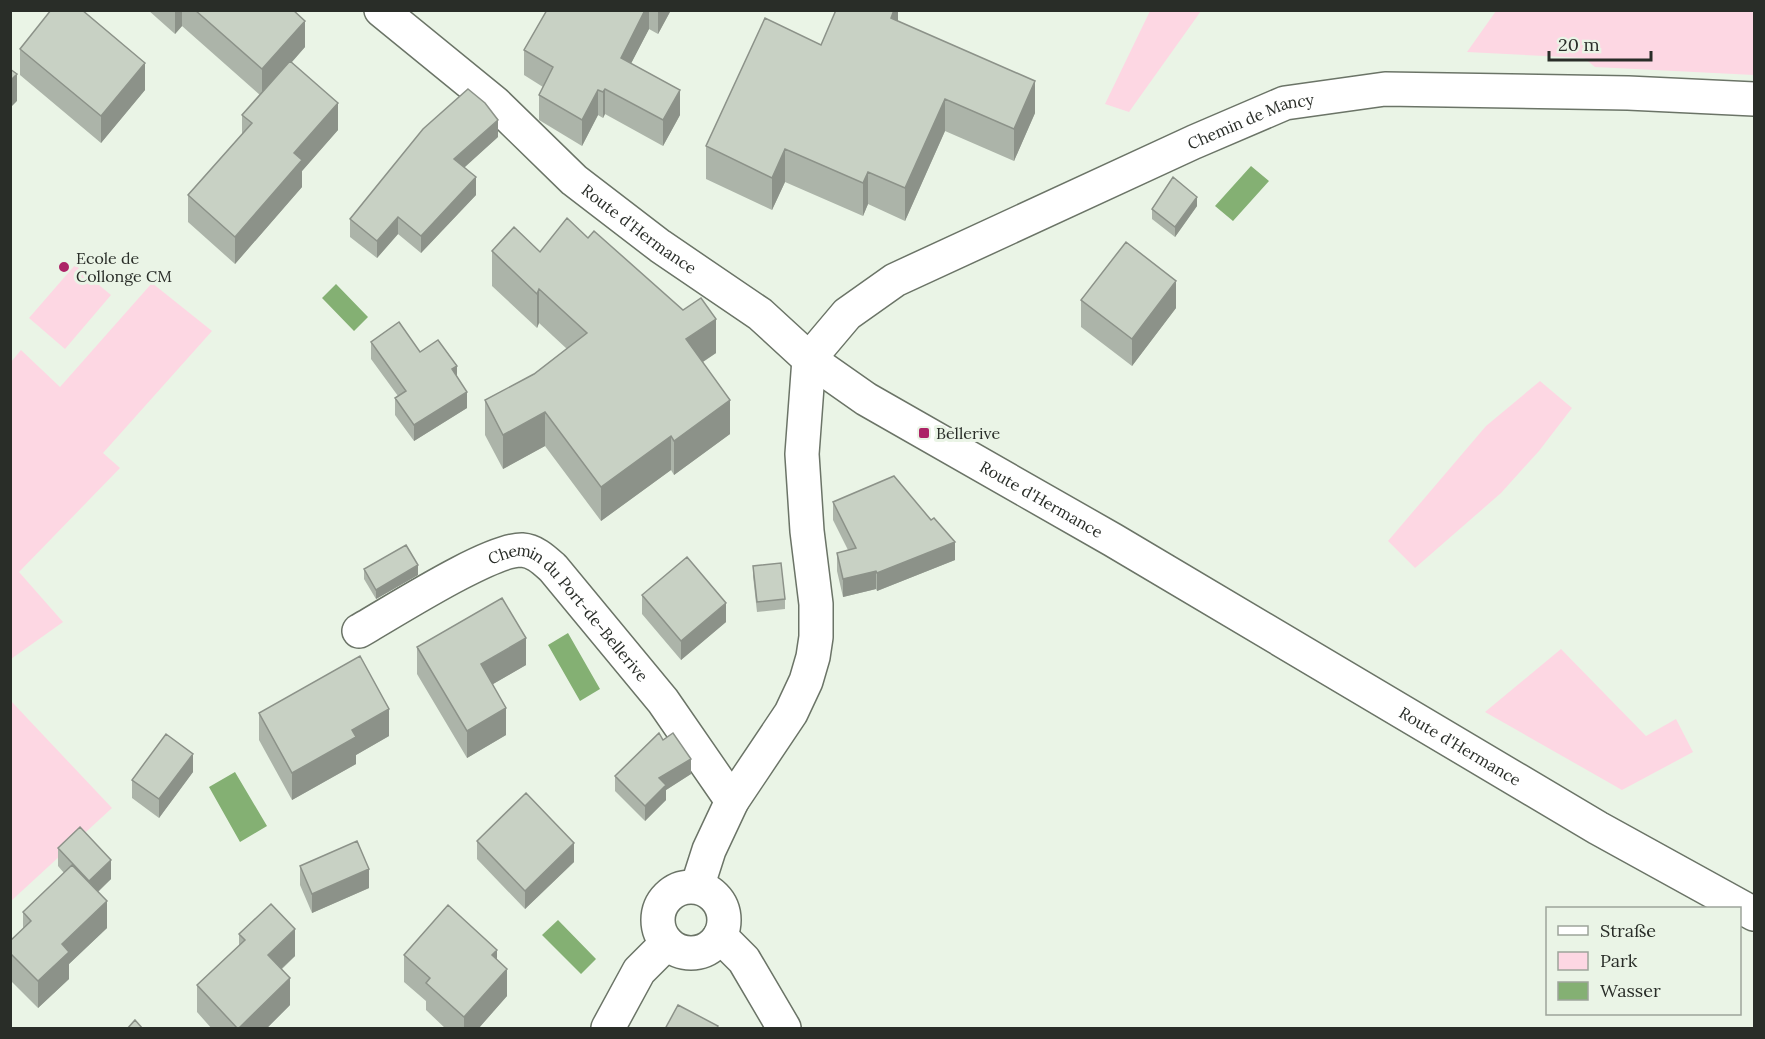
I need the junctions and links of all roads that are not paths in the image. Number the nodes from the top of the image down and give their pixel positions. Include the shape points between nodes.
1 (381, 10) edge
2 (1755, 99) edge
3 (809, 359) junction
4 (359, 632) dead end
5 (732, 801) junction
6 (699, 887) junction
7 (1755, 914) edge
8 (720, 936) junction
9 (667, 943) junction
10 (608, 1029) edge
11 (784, 1029) edge

1 - 3 street, Route d'Hermance via 495,103 574,180 660,246 760,314
2 - 3 street, Chemin de Mancy via 1385,89 1285,103 895,280 847,314
3 - 5 street via 802,454 816,604 813,657 791,713
3 - 7 street, Route d'Hermance via 866,399 1113,540 1598,828
4 - 5 street, Chemin du Port-de-Bellerive via 491,559 520,550 535,553 553,568 663,701
5 - 6 street via 709,850
6 - 8 street via 717,898 722,908 725,919
6 - 9 street via 678,889 663,903 658,923
8 - 9 street via 699,952 687,953
8 - 11 street via 744,960
9 - 10 street via 639,971

